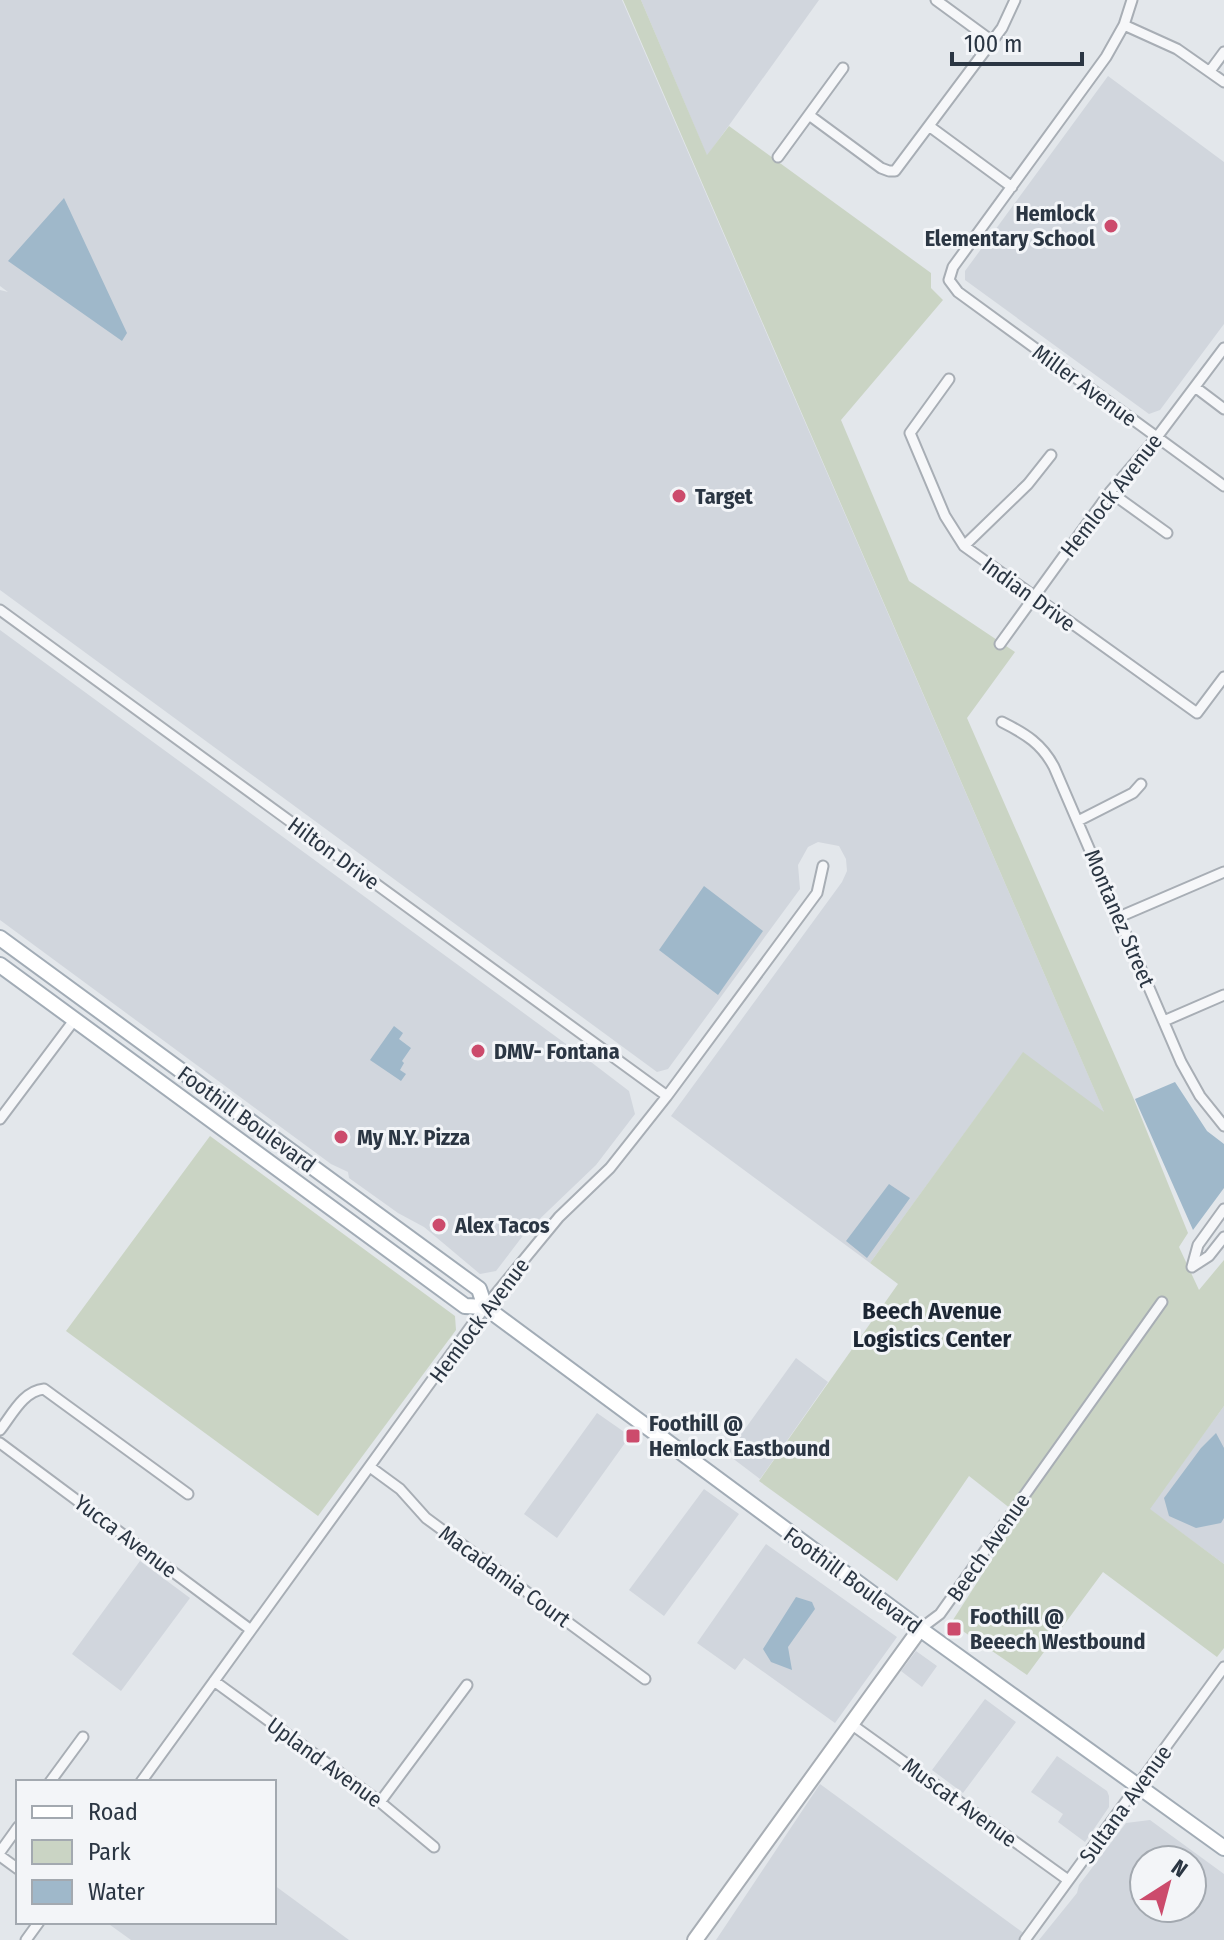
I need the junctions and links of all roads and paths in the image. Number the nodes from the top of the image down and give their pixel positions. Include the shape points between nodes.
1 (936, 0) edge
2 (1015, 0) edge
3 (1132, 0) edge
4 (1124, 25) junction
5 (992, 41) junction
6 (1224, 52) edge
7 (843, 68) dead end
8 (1210, 71) junction
9 (1224, 82) edge
10 (809, 115) junction
11 (929, 126) junction
12 (778, 157) dead end
13 (1012, 187) junction
14 (1224, 348) edge
15 (949, 379) dead end
16 (1195, 387) junction
17 (1224, 409) edge
18 (1157, 437) junction
19 (1051, 455) dead end
20 (1224, 486) edge
21 (1110, 492) junction
22 (1167, 533) dead end
23 (964, 546) junction
24 (1033, 598) junction
25 (0, 610) edge
26 (1000, 644) dead end
27 (1224, 677) edge
28 (1002, 722) dead end
29 (1141, 784) dead end
30 (1078, 821) junction
31 (823, 866) dead end
32 (1224, 872) edge
33 (1119, 917) junction
34 (0, 938) edge
35 (0, 965) edge
36 (1224, 995) edge
37 (75, 1019) junction
38 (1164, 1021) junction
39 (667, 1096) junction
40 (0, 1119) edge
41 (1224, 1126) edge
42 (1224, 1209) edge
43 (1224, 1237) edge
44 (1162, 1302) dead end
45 (485, 1307) junction
46 (0, 1430) edge
47 (0, 1443) edge
48 (370, 1467) junction
49 (188, 1494) dead end
50 (920, 1629) junction
51 (251, 1630) junction
52 (1224, 1667) edge
53 (645, 1679) dead end
54 (214, 1681) junction
55 (467, 1685) dead end
56 (851, 1724) junction
57 (83, 1737) dead end
58 (51, 1780) edge
59 (142, 1780) edge
60 (1138, 1786) junction
61 (380, 1802) junction
62 (16, 1830) edge
63 (434, 1847) dead end
64 (1224, 1848) edge
65 (0, 1854) edge
66 (16, 1867) edge
67 (1068, 1880) junction
68 (695, 1940) edge
69 (1025, 1940) edge

1 - 5 street
2 - 5 street
3 - 4 street
4 - 8 street via 1167,43
4 - 13 street
5 - 11 street
6 - 8 street
7 - 10 street
8 - 9 street
10 - 11 street via 892,172
10 - 12 street
11 - 13 street
13 - 18 street, Miller Avenue via 949,280 958,292
14 - 16 street, Hemlock Avenue
15 - 23 street, Indian Drive via 910,433 945,516
16 - 17 street
16 - 18 street, Hemlock Avenue
18 - 20 street, Miller Avenue
18 - 21 street, Hemlock Avenue
19 - 23 street
21 - 22 street
21 - 24 street, Hemlock Avenue
23 - 24 street, Indian Drive
24 - 26 street, Hemlock Avenue
24 - 27 street, Indian Drive via 1197,713
25 - 39 street, Hilton Drive
28 - 30 street, Montanez Street via 1042,747
29 - 30 street
30 - 33 street, Montanez Street
31 - 39 street, Hemlock Avenue via 817,893
32 - 33 street
33 - 38 street, Montanez Street
34 - 45 main road, Foothill Boulevard via 479,1289
35 - 37 main road, Foothill Boulevard
36 - 38 street
37 - 40 street
37 - 45 main road, Foothill Boulevard via 465,1306
38 - 41 street, Montanez Street via 1190,1080
39 - 45 street, Hemlock Avenue
42 - 43 street via 1198,1245 1192,1267
44 - 50 street, Beech Avenue via 940,1614
45 - 48 street, Hemlock Avenue
45 - 50 main road, Foothill Boulevard
46 - 49 street via 24,1398 44,1389
47 - 51 street, Yucca Avenue
48 - 51 street, Hemlock Avenue
48 - 53 street, Macadamia Court via 426,1518
50 - 56 main road, Beech Avenue
50 - 60 main road, Foothill Boulevard
51 - 54 street, Hemlock Avenue
52 - 60 street, Sultana Avenue
54 - 59 street, Hemlock Avenue
54 - 61 street, Upland Avenue
55 - 61 street
56 - 67 street, Muscat Avenue
56 - 68 main road, Beech Avenue
57 - 58 street
60 - 64 main road, Foothill Boulevard
60 - 67 street, Sultana Avenue
61 - 63 street, Upland Avenue
62 - 65 street
65 - 66 street
67 - 69 street, Sultana Avenue

